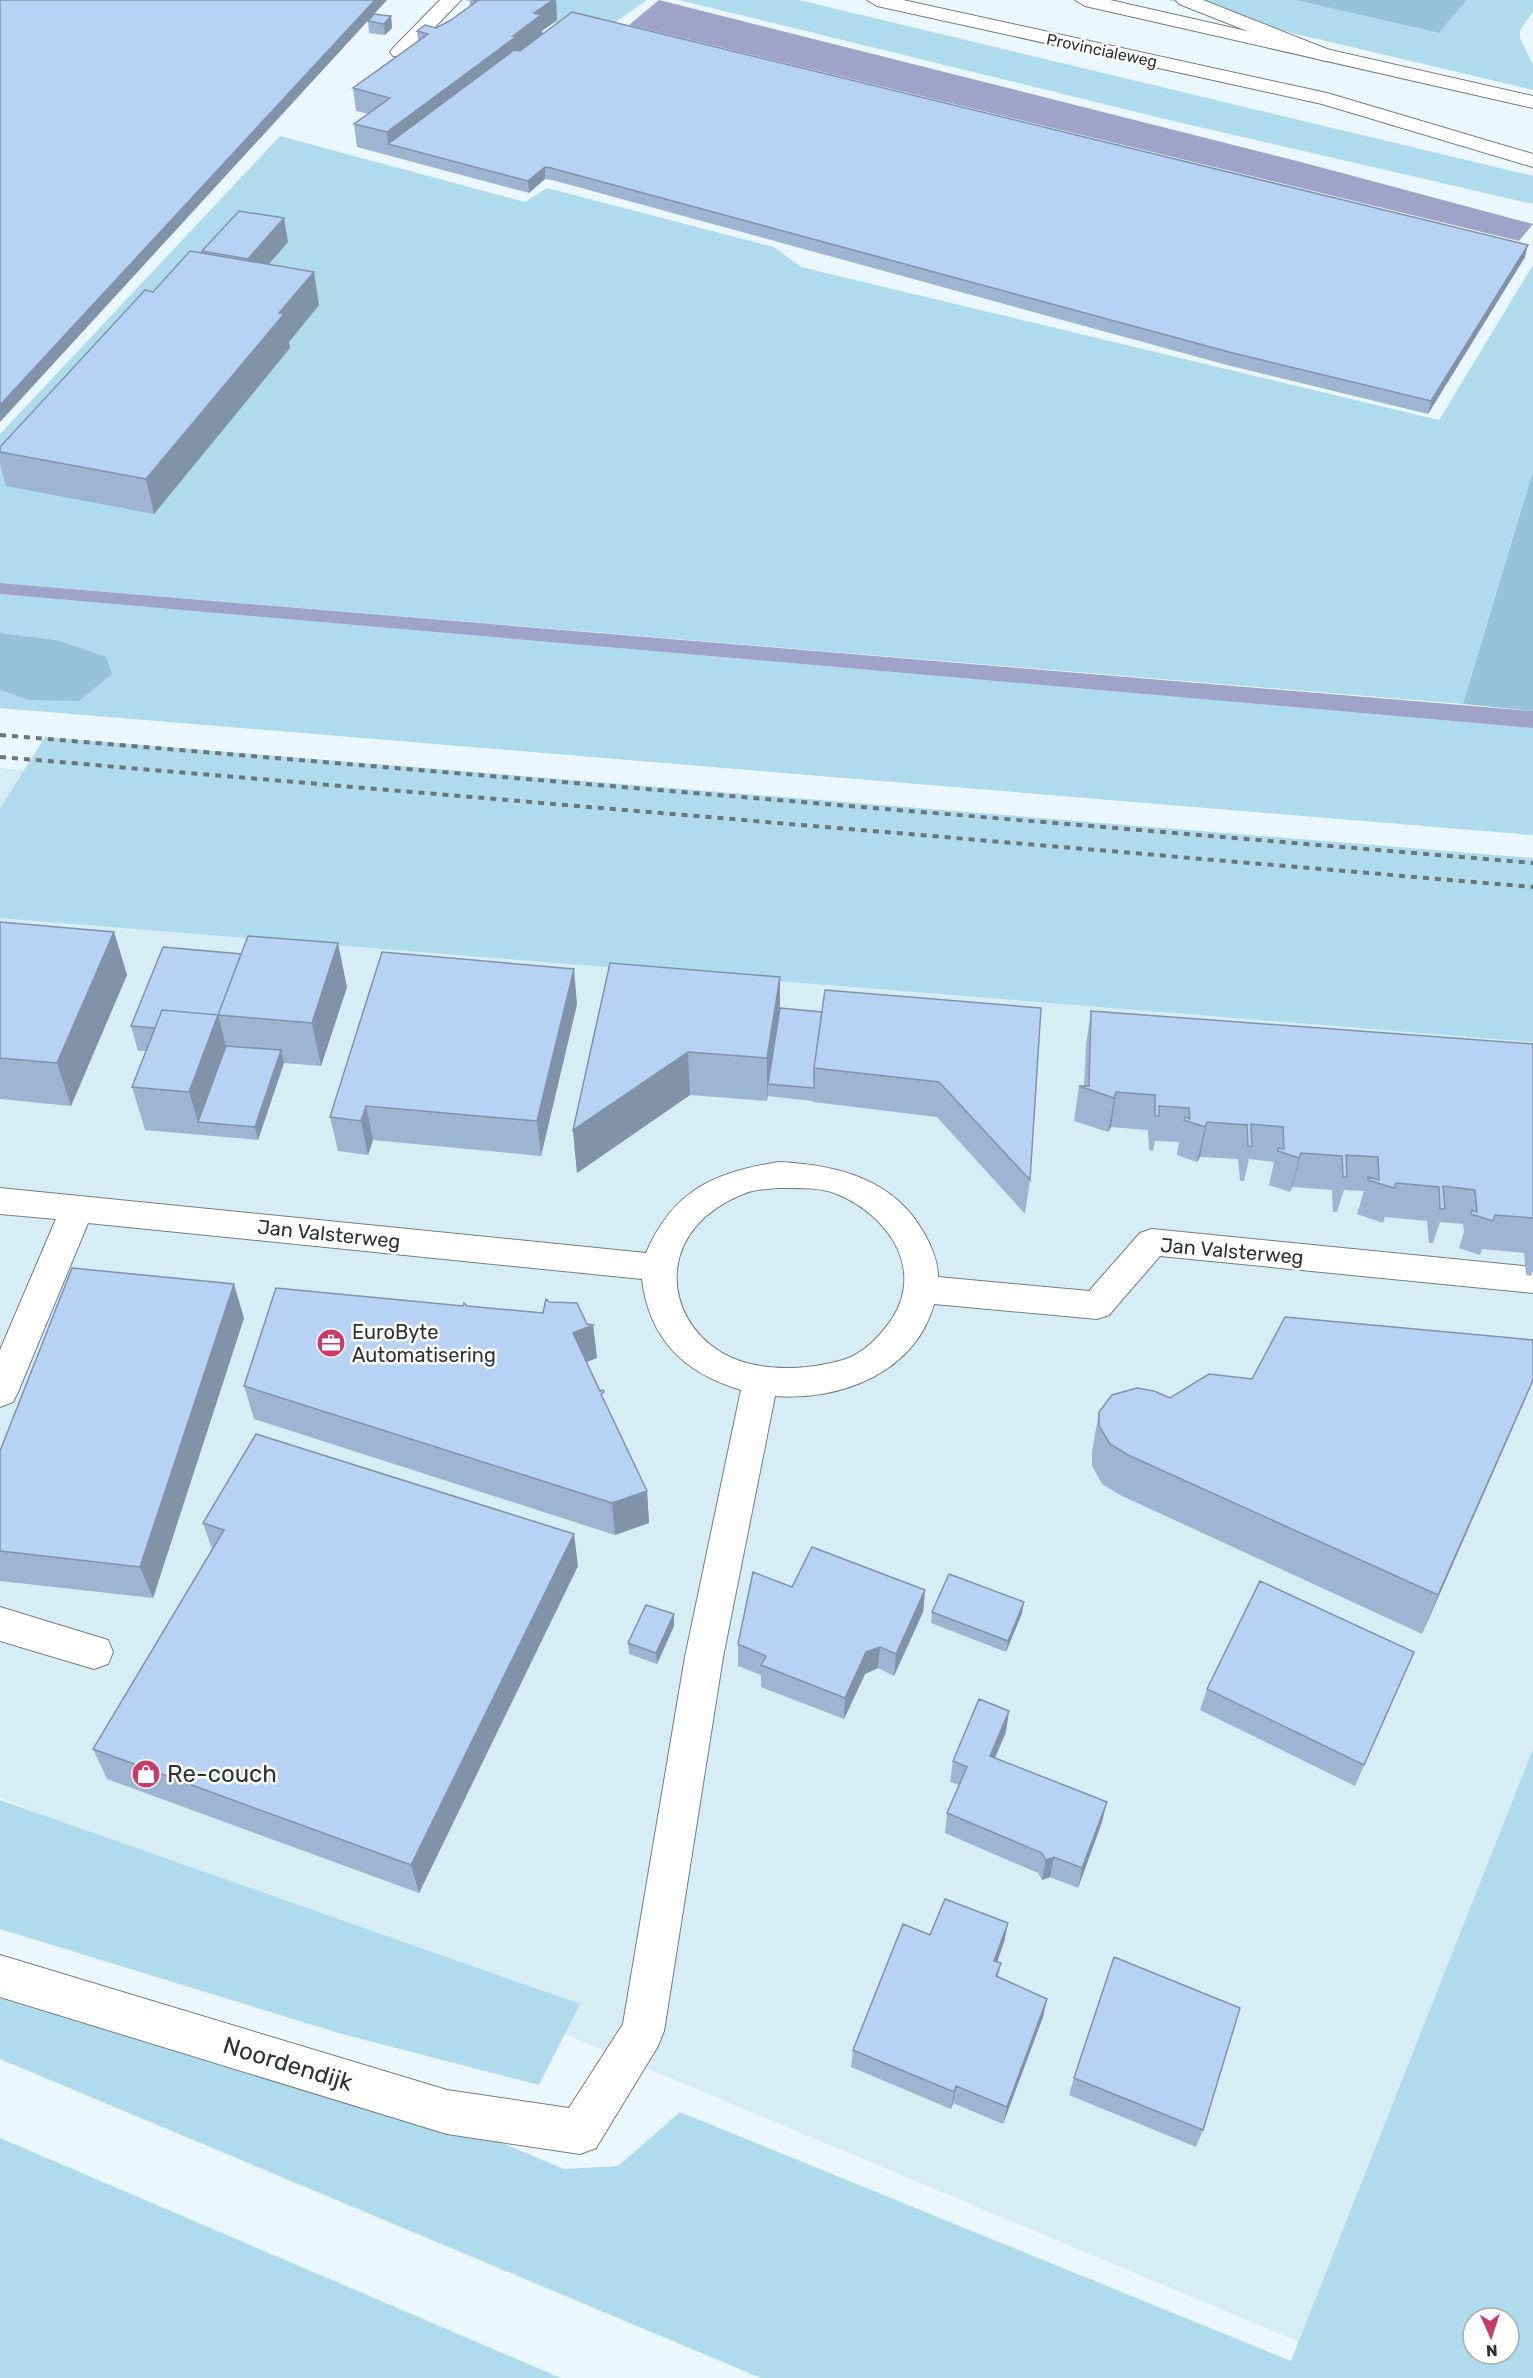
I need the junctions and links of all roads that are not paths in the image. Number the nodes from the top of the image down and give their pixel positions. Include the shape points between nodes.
1 (451, 0) edge
2 (877, 0) edge
3 (1085, 0) edge
4 (1186, 0) edge
5 (400, 52) edge
6 (1325, 55) junction
7 (1327, 99) junction
8 (1533, 102) edge
9 (1533, 141) edge
10 (1533, 161) edge
11 (0, 1201) edge
12 (77, 1208) junction
13 (657, 1267) junction
14 (1533, 1280) edge
15 (922, 1289) junction
16 (760, 1381) junction
17 (0, 1392) edge
18 (0, 1624) edge
19 (94, 1652) dead end
20 (0, 1976) edge

1 - 5 street
2 - 7 street, Provincialeweg
3 - 6 street
4 - 6 street
6 - 8 street
7 - 9 street, Provincialeweg
7 - 10 street, Provincialeweg
11 - 12 street, Jan Valsterweg
12 - 13 street, Jan Valsterweg
12 - 17 street
13 - 15 street via 667,1239 686,1213 712,1194 744,1180 779,1175 815,1177 850,1185 880,1203 903,1225 918,1252
13 - 16 street via 661,1304 681,1339 715,1366
14 - 15 street, Jan Valsterweg via 1152,1242 1097,1305
15 - 16 street via 914,1317 890,1349 852,1372 807,1383
16 - 20 street, Noordendijk via 704,1657 643,2031 580,2132 447,2112
18 - 19 street

